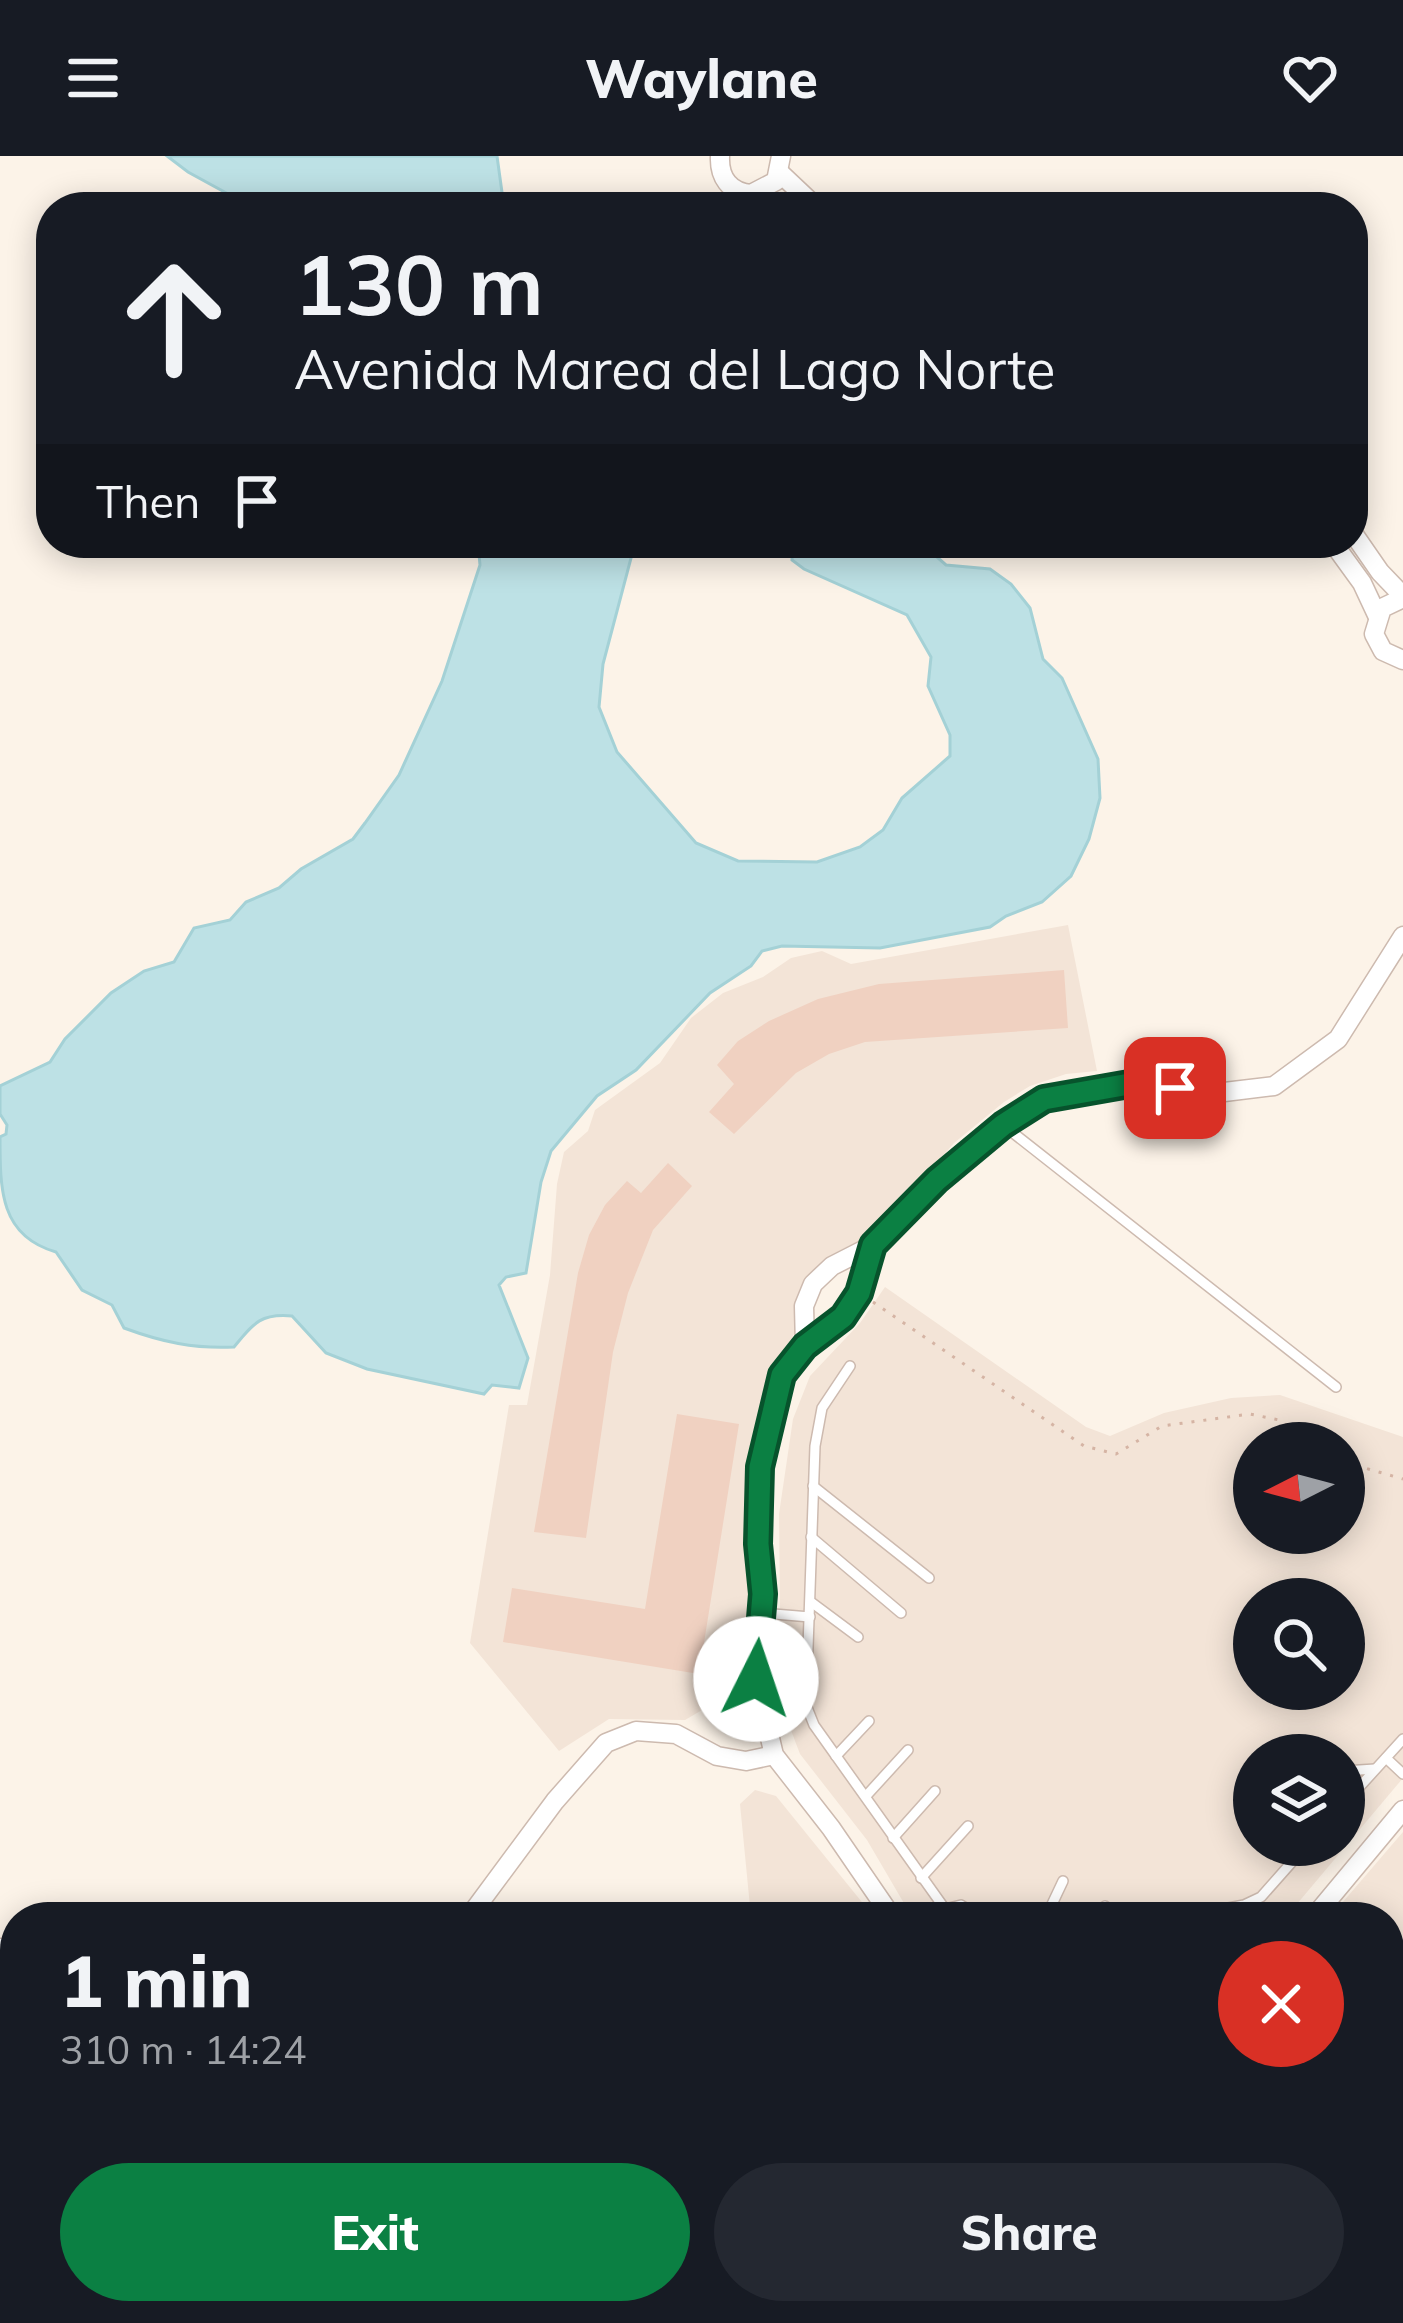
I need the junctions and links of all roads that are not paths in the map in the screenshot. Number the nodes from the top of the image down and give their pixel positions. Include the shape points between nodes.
1 (720, 156) edge
2 (780, 164) edge
3 (740, 192) edge
4 (761, 192) edge
5 (803, 192) edge
6 (1368, 552) edge
7 (1344, 558) edge
8 (1403, 597) edge
9 (1377, 615) junction
10 (1403, 660) edge
11 (1402, 942) edge
12 (1003, 1125) junction
13 (873, 1245) junction
14 (805, 1346) junction
15 (850, 1366) dead end
16 (1336, 1387) dead end
17 (813, 1486) junction
18 (811, 1537) junction
19 (929, 1579) dead end
20 (811, 1602) junction
21 (761, 1613) junction
22 (901, 1613) dead end
23 (810, 1617) junction
24 (858, 1637) dead end
25 (869, 1721) dead end
26 (1403, 1739) edge
27 (908, 1750) dead end
28 (775, 1755) junction
29 (836, 1756) junction
30 (1385, 1758) junction
31 (1375, 1769) junction
32 (1365, 1770) edge
33 (1403, 1774) edge
34 (1365, 1780) edge
35 (935, 1791) dead end
36 (866, 1796) junction
37 (1403, 1810) edge
38 (968, 1826) dead end
39 (893, 1838) junction
40 (1288, 1866) edge
41 (922, 1878) junction
42 (1063, 1881) dead end
43 (481, 1902) edge
44 (882, 1902) edge
45 (936, 1902) edge
46 (1053, 1902) edge
47 (1249, 1902) edge
48 (1326, 1902) edge

1 - 3 street via 727,184
2 - 4 street via 776,182
2 - 5 street
6 - 8 street
7 - 9 street
8 - 9 street
9 - 10 street via 1377,643
11 - 12 street via 1338,1040 1274,1086 1216,1093 1135,1083 1088,1089 1044,1099
12 - 13 street
12 - 16 lane
13 - 14 street via 843,1317
13 - 14 street via 813,1284 804,1306
14 - 21 street via 782,1375 760,1467
15 - 17 lane via 822,1408
17 - 18 lane
17 - 19 lane
18 - 20 lane
18 - 22 lane
20 - 23 lane
20 - 24 lane
21 - 23 lane
21 - 28 street via 756,1679
23 - 29 lane via 806,1705
25 - 29 lane
26 - 30 lane
27 - 36 lane
28 - 43 street via 717,1756 676,1734 636,1731 606,1743
28 - 44 street
29 - 36 lane
30 - 31 lane
30 - 33 lane
31 - 32 lane
31 - 34 lane
35 - 39 lane
36 - 39 lane
37 - 48 street
38 - 41 lane
39 - 41 lane
40 - 47 lane
41 - 45 lane
42 - 46 lane

